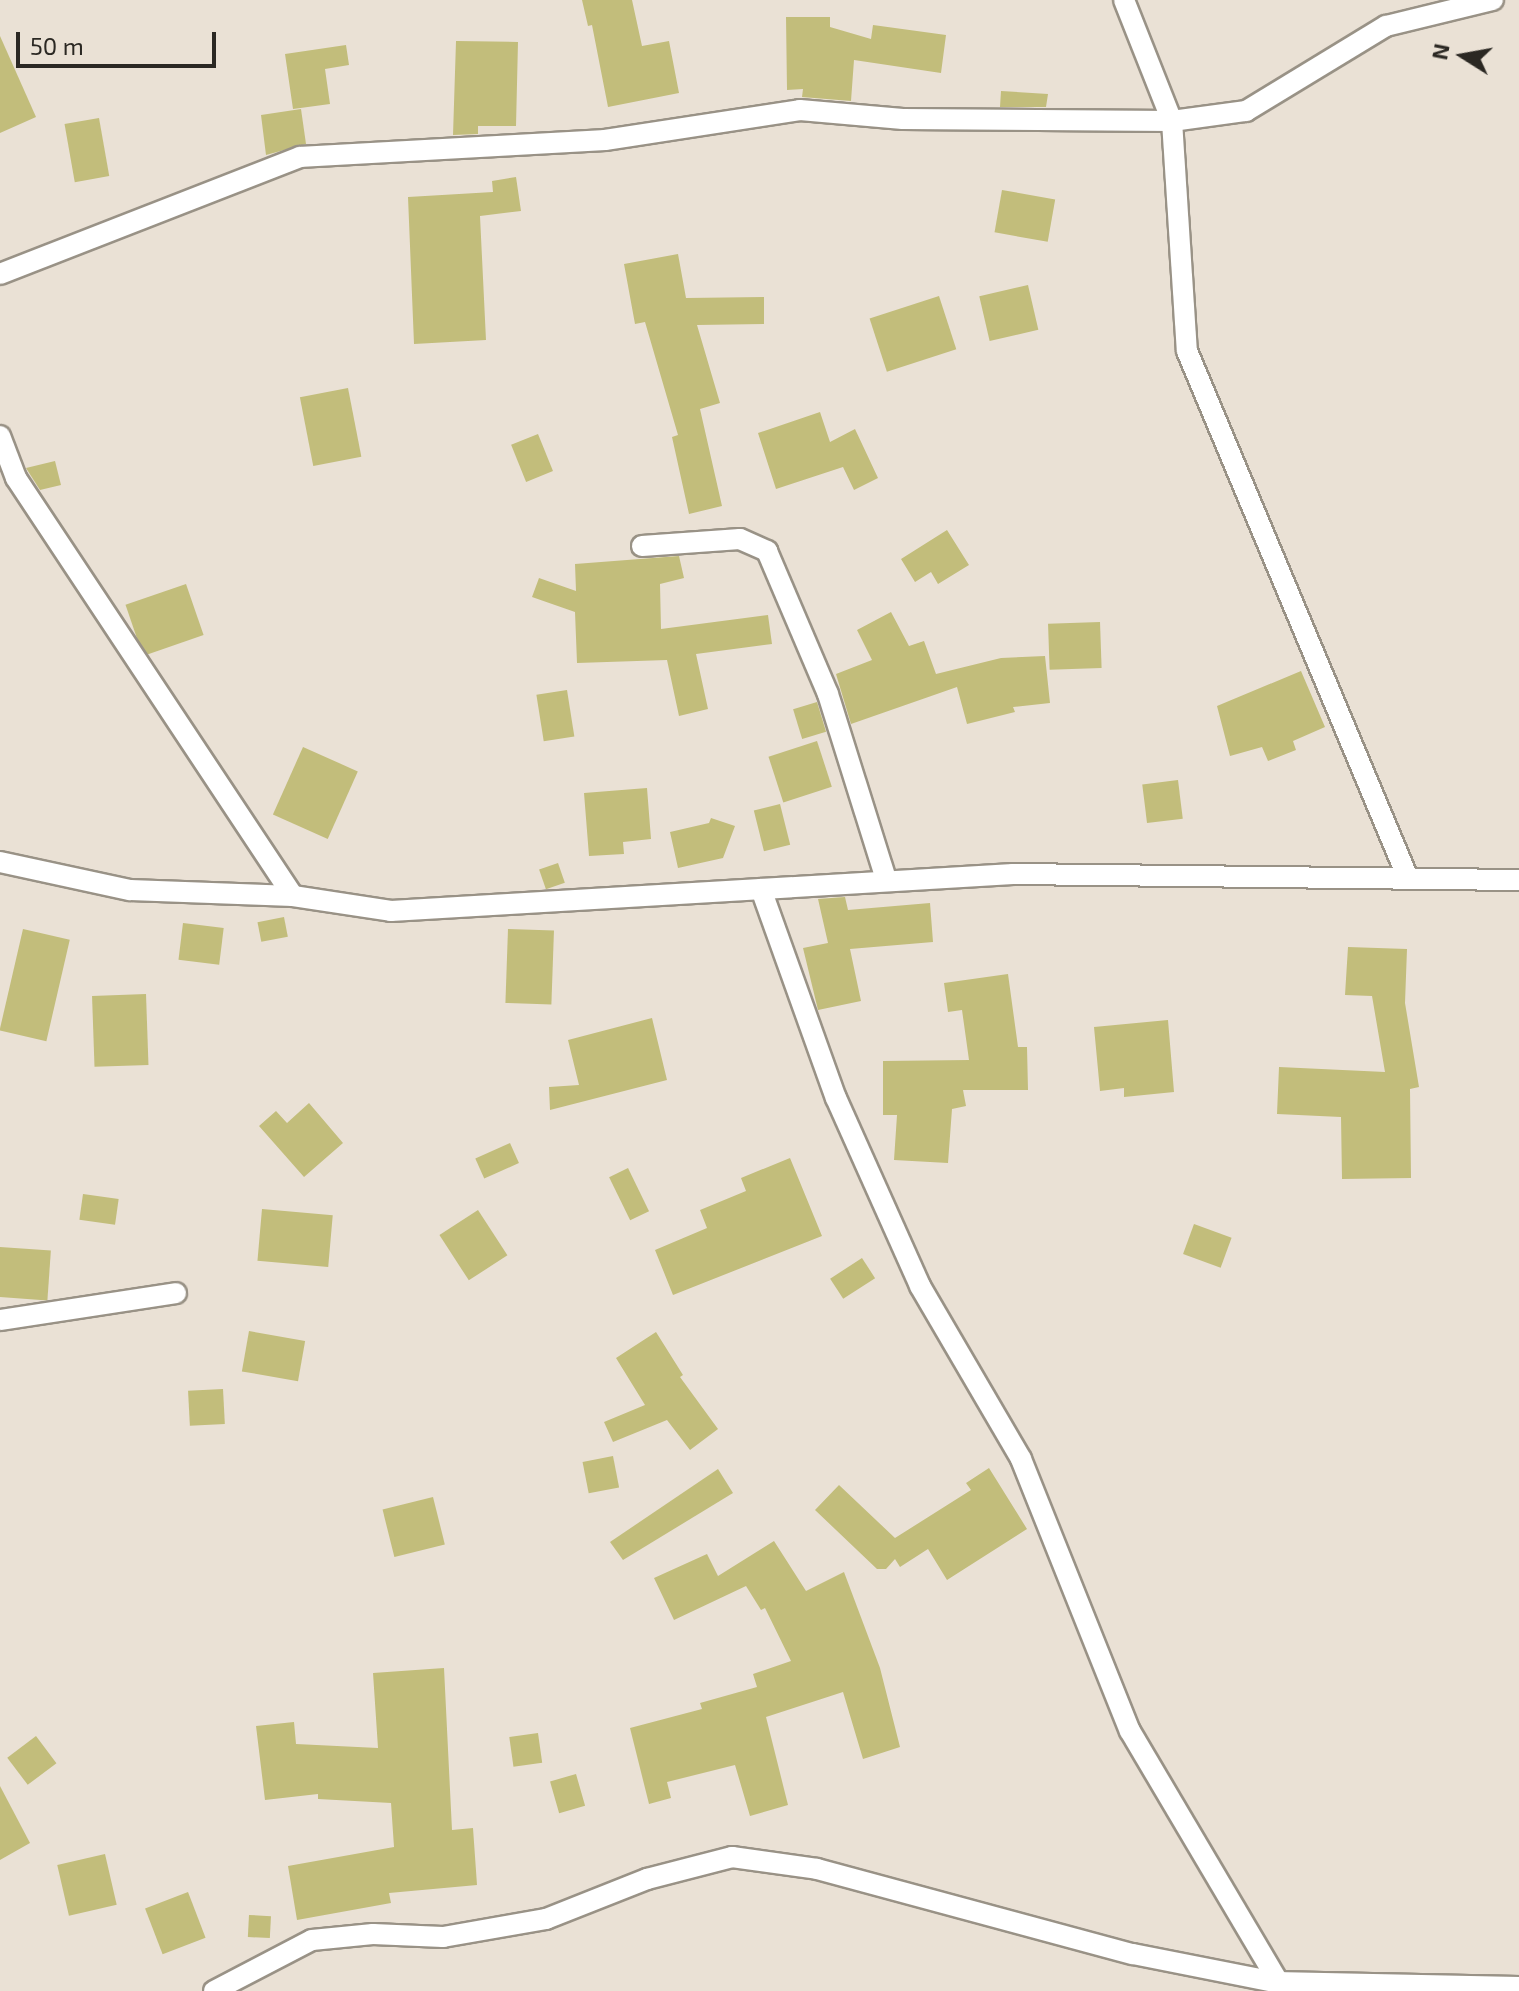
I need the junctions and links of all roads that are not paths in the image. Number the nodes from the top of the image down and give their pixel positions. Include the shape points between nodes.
1 (1124, 0) edge
2 (1493, 0) edge
3 (1172, 121) junction
4 (0, 274) edge
5 (0, 436) edge
6 (642, 546) dead end
7 (0, 862) edge
8 (1407, 876) junction
9 (886, 879) junction
10 (1519, 880) edge
11 (761, 889) junction
12 (293, 896) junction
13 (176, 1293) dead end
14 (0, 1320) edge
15 (1280, 1986) edge
16 (1519, 1987) edge
17 (214, 1991) edge

1 - 3 street
2 - 3 street via 1386,26 1246,111
3 - 4 street via 903,119 800,110 605,140 300,157
3 - 8 street via 1187,351
5 - 12 street via 16,478
6 - 9 street via 740,539 767,551 828,694
7 - 12 street via 130,890
8 - 9 street via 1013,874
8 - 10 street
9 - 11 street
11 - 12 street via 391,911
11 - 15 street via 836,1098 920,1286 1021,1459 1130,1731
13 - 14 street
15 - 16 street
15 - 17 street via 1133,1954 817,1869 732,1857 647,1879 546,1919 443,1937 373,1934 312,1940

